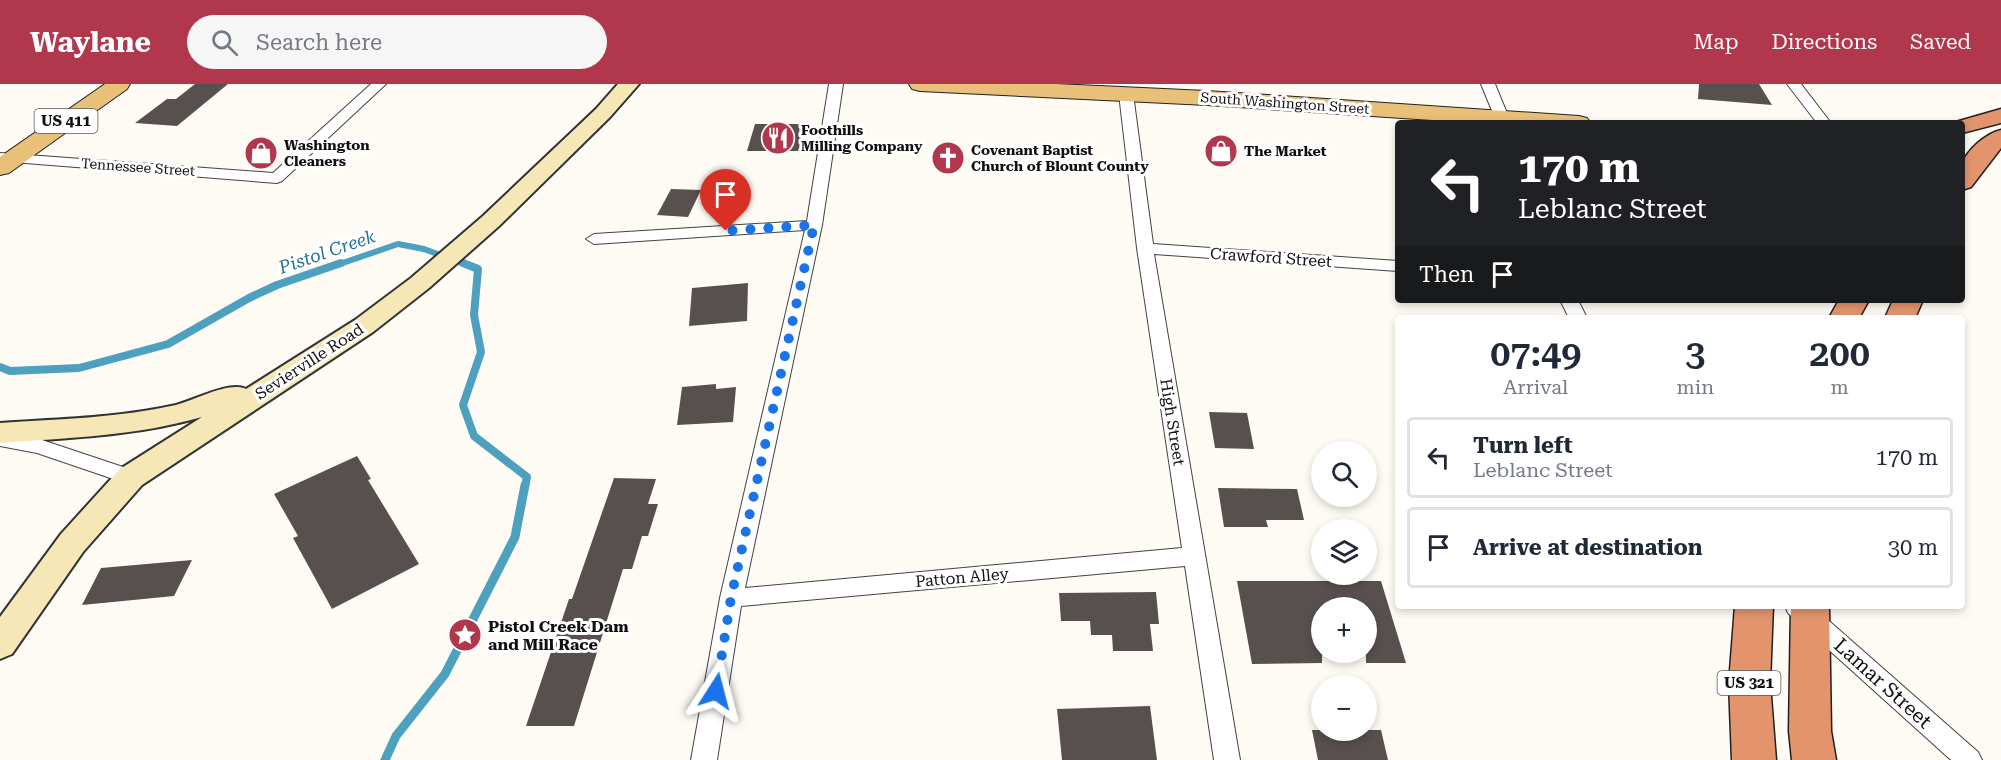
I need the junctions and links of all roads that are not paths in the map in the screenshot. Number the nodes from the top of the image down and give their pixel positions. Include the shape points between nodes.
1 (119, 84) edge
2 (379, 84) edge
3 (629, 84) edge
4 (836, 84) edge
5 (920, 84) edge
6 (1488, 84) edge
7 (1794, 84) edge
8 (1125, 89) edge
9 (2001, 116) edge
10 (1491, 120) edge
11 (1503, 120) edge
12 (1822, 120) edge
13 (1965, 125) edge
14 (2001, 137) edge
15 (5, 161) edge
16 (1965, 178) edge
17 (814, 225) junction
18 (594, 239) dead end
19 (1145, 249) junction
20 (1395, 266) edge
21 (302, 366) junction
22 (0, 432) edge
23 (0, 439) edge
24 (131, 477) junction
25 (1194, 556) junction
26 (731, 598) junction
27 (1754, 609) edge
28 (1805, 610) edge
29 (0, 644) edge
30 (704, 760) edge
31 (1227, 760) edge
32 (1754, 760) edge
33 (1814, 760) edge
34 (1969, 760) edge

1 - 15 main road, US 411
2 - 15 street, Tennessee Street via 277,178
3 - 21 street, Sevierville Road via 491,221 420,283
4 - 17 street
5 - 8 main road, South Washington Street
6 - 11 street
7 - 12 street
8 - 10 main road, South Washington Street
8 - 19 street, High Street
9 - 13 highway
14 - 16 highway via 1989,145
17 - 18 street
17 - 26 street
19 - 20 street, Crawford Street
19 - 25 street, High Street
21 - 22 street via 218,402 171,417 114,426
21 - 24 street, Sevierville Road
23 - 24 street via 39,446
24 - 29 street, Sevierville Road via 72,543
25 - 26 street, Patton Alley
25 - 31 street, High Street
26 - 30 street
27 - 32 highway, US 321 via 1749,709
28 - 33 highway
28 - 34 street, Lamar Street

